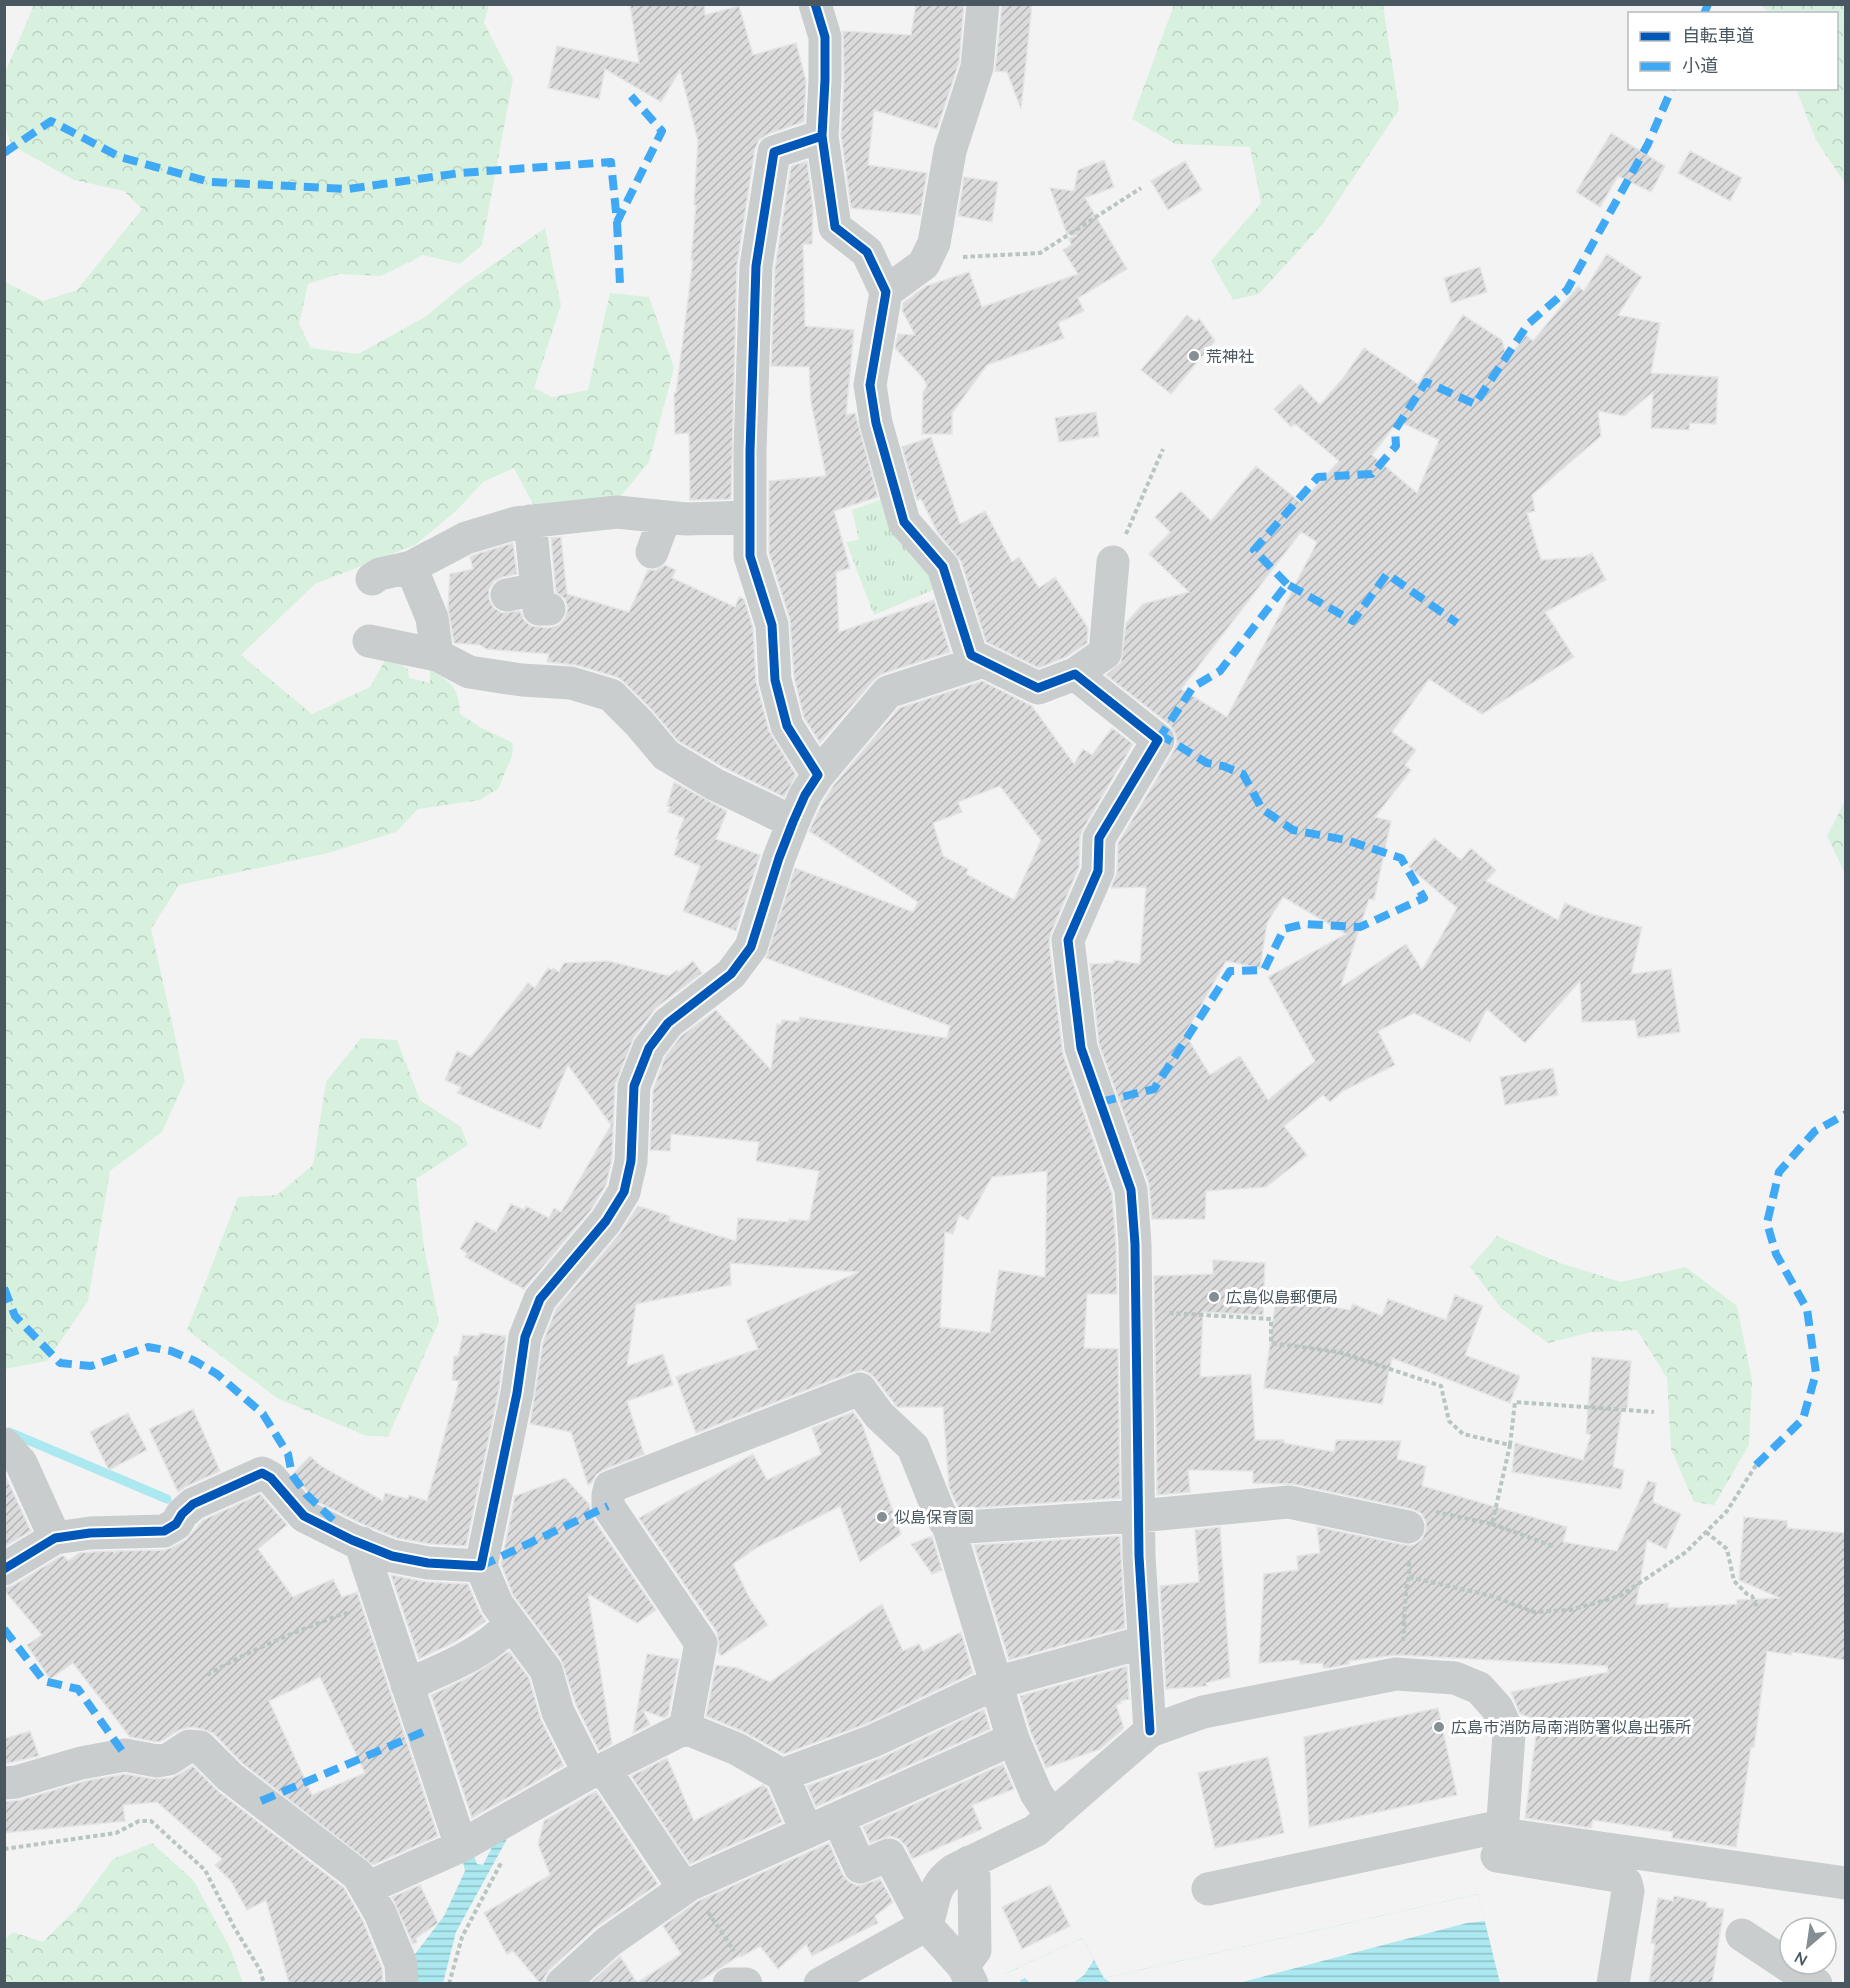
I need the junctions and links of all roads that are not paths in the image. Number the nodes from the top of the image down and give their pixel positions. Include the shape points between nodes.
1 (815, 4) edge
2 (983, 4) edge
3 (822, 136) junction
4 (886, 292) junction
5 (620, 512) junction
6 (665, 517) junction
7 (750, 517) junction
8 (530, 521) junction
9 (584, 529) dead end
10 (652, 552) dead end
11 (1113, 562) road end
12 (411, 567) junction
13 (372, 579) dead end
14 (531, 598) dead end
15 (369, 641) dead end
16 (437, 655) junction
17 (983, 661) junction
18 (1075, 674) junction
19 (818, 775) junction
20 (793, 822) junction
21 (4, 1444) edge
22 (1138, 1516) junction
23 (1408, 1527) road end
24 (949, 1528) junction
25 (56, 1538) junction
26 (362, 1543) junction
27 (481, 1566) junction
28 (4, 1569) edge
29 (510, 1624) junction
30 (1144, 1642) junction
31 (996, 1683) junction
32 (407, 1685) junction
33 (685, 1728) junction
34 (1149, 1731) junction
35 (1013, 1739) junction
36 (596, 1771) junction
37 (782, 1775) junction
38 (4, 1783) edge
39 (1052, 1817) junction
40 (838, 1818) junction
41 (807, 1832) junction
42 (1499, 1842) junction
43 (461, 1846) junction
44 (969, 1862) junction
45 (1845, 1883) edge
46 (686, 1886) junction
47 (367, 1888) junction
48 (1208, 1889) dead end
49 (926, 1925) junction
50 (1742, 1935) dead end
51 (968, 1975) edge
52 (402, 1983) edge
53 (562, 1983) edge
54 (820, 1983) edge
55 (1613, 1983) edge
56 (1816, 1983) edge

1 - 3 street via 825,37
2 - 4 street via 977,68 950,151 934,243 924,264
3 - 4 street via 835,227 867,252
3 - 7 street via 774,152 756,266
4 - 17 street via 870,386 876,423 904,522 943,567 971,655
5 - 6 street
5 - 8 street
5 - 9 street via 614,523
6 - 7 street
6 - 10 street
7 - 19 street via 750,556 772,624 775,680 787,726
8 - 12 street via 516,523 461,556
8 - 14 street
11 - 18 street via 1105,653
12 - 13 street
12 - 16 street via 432,618
15 - 16 street
16 - 20 street via 469,672 571,683 611,695 666,755 714,784
17 - 18 street via 1038,688
17 - 19 street via 888,692
18 - 22 street via 1158,740 1098,838 1098,871 1068,940 1081,1048 1131,1190
19 - 20 street
20 - 27 street via 751,947 731,974 668,1023 649,1048 634,1086 631,1161 624,1192 606,1221 540,1299 525,1337
21 - 25 street via 21,1463
22 - 23 street via 1289,1502
22 - 24 street
22 - 30 street
24 - 31 street
24 - 33 street via 913,1447 879,1415 861,1389 610,1487 608,1506 701,1643
25 - 26 street via 164,1531 176,1524 193,1504 262,1473 304,1516
25 - 28 street
26 - 27 street via 392,1556
26 - 32 street
27 - 29 street via 489,1589
29 - 32 street via 485,1647
29 - 36 street via 546,1670 558,1712
30 - 31 street
30 - 34 street
31 - 35 street
31 - 37 street via 873,1741
32 - 43 street
33 - 36 street
33 - 37 street via 737,1749
34 - 39 street
34 - 42 street via 1203,1712 1396,1674 1455,1678 1479,1688 1497,1708 1509,1734
35 - 39 street via 1036,1793
35 - 40 street
36 - 43 street
36 - 46 street
37 - 41 street
38 - 47 street via 81,1762 125,1755 157,1761 169,1759 196,1745 230,1777 358,1875
39 - 44 street via 1035,1831
40 - 41 street
40 - 49 street via 860,1867 889,1855
41 - 46 street
42 - 45 street via 1502,1834
42 - 48 street via 1488,1829
42 - 55 street via 1623,1880 1628,1891
43 - 47 street
44 - 49 street via 942,1879
44 - 51 street via 974,1876 975,1950
46 - 53 street via 608,1942
47 - 52 street via 401,1964
49 - 51 street
49 - 54 street
50 - 56 street

